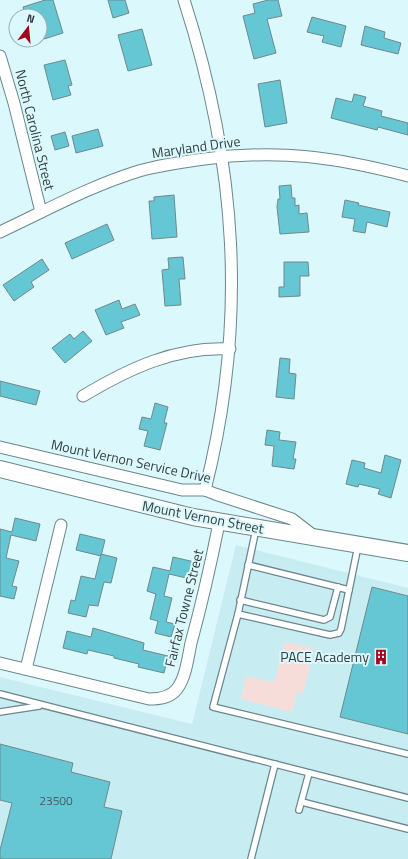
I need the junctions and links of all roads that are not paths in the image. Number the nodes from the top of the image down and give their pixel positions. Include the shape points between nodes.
1 (184, 0) edge
2 (0, 56) edge
3 (222, 156) junction
4 (408, 176) edge
5 (41, 212) junction
6 (0, 232) edge
7 (230, 349) junction
8 (83, 396) dead end
9 (0, 447) edge
10 (0, 469) edge
11 (205, 490) junction
12 (219, 523) junction
13 (61, 525) dead end
14 (256, 528) junction
15 (318, 539) junction
16 (358, 545) junction
17 (408, 553) edge
18 (248, 566) junction
19 (338, 587) junction
20 (349, 590) junction
21 (240, 600) junction
22 (238, 614) junction
23 (0, 663) edge
24 (26, 669) junction
25 (0, 694) edge
26 (44, 706) junction
27 (0, 712) edge
28 (408, 754) edge
29 (275, 764) junction
30 (309, 773) junction
31 (408, 798) edge
32 (302, 802) junction
33 (299, 810) dead end
34 (408, 829) edge
35 (251, 859) edge

1 - 3 street via 209,90
2 - 5 street, North Carolina Street
3 - 4 street, Maryland Drive via 304,155 350,162
3 - 5 street, Maryland Drive via 172,163 137,172
3 - 7 street via 232,242
5 - 6 street, Maryland Drive
7 - 8 street via 207,349 168,356 129,371
7 - 11 street via 219,429
9 - 11 street, Mount Vernon Service Drive via 182,490
10 - 12 street, Mount Vernon Street
11 - 15 street, Mount Vernon Service Drive via 292,519
12 - 14 street, Mount Vernon Street
12 - 24 street, Fairfax Towne Street via 184,674 176,690 159,700 149,700
13 - 24 street
14 - 15 street, Mount Vernon Street
14 - 18 lane
15 - 16 street, Mount Vernon Street
16 - 17 street, Mount Vernon Street
16 - 20 lane
18 - 19 lane
18 - 21 lane
19 - 20 lane
19 - 21 lane via 330,617 324,620
20 - 22 lane via 341,629 334,636
21 - 22 lane
22 - 28 lane via 213,707
23 - 24 street
25 - 26 lane
26 - 27 lane
26 - 29 lane
29 - 30 lane
29 - 35 lane
30 - 31 lane
30 - 32 lane
32 - 33 lane
32 - 34 lane

